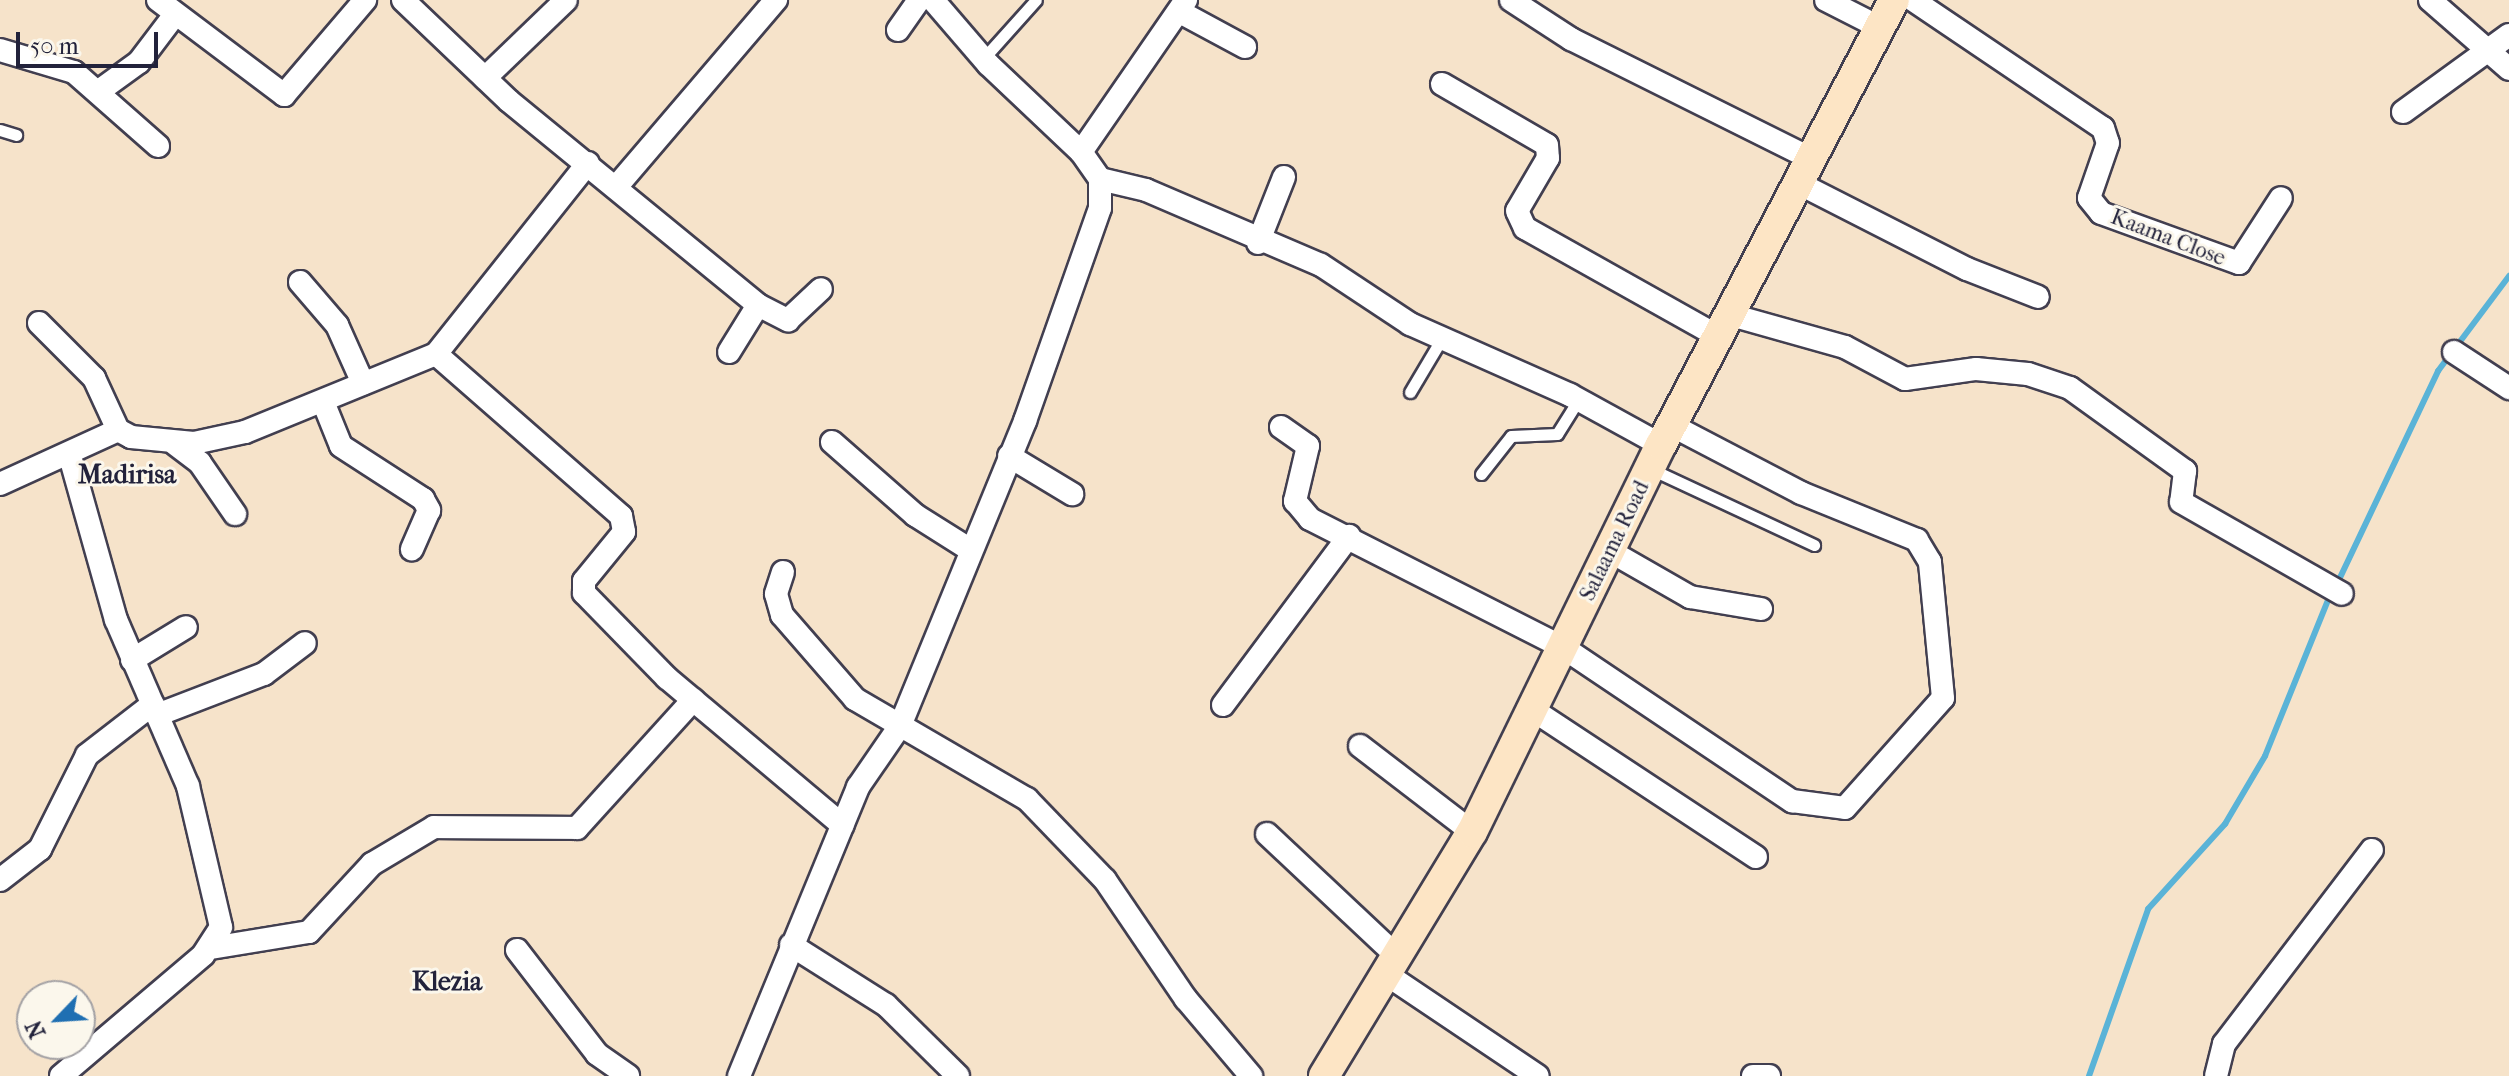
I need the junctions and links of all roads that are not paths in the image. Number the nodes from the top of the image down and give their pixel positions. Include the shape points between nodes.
1 (365, 0) edge
2 (403, 0) edge
3 (566, 0) edge
4 (776, 0) edge
5 (919, 0) edge
6 (933, 0) edge
7 (1036, 0) edge
8 (1511, 0) edge
9 (1826, 0) edge
10 (1894, 0) edge
11 (1913, 0) edge
12 (2430, 0) edge
13 (1183, 6) edge
14 (166, 8) edge
15 (1879, 27) junction
16 (898, 30) dead end
17 (2509, 35) edge
18 (1245, 47) dead end
19 (0, 50) edge
20 (2486, 55) junction
21 (983, 59) junction
22 (2509, 69) edge
23 (485, 78) junction
24 (1442, 84) dead end
25 (99, 91) junction
26 (2403, 112) dead end
27 (0, 130) edge
28 (16, 135) dead end
29 (158, 146) dead end
30 (1081, 152) junction
31 (588, 163) junction
32 (1806, 171) junction
33 (1284, 177) dead end
34 (1100, 179) junction
35 (617, 186) junction
36 (2281, 198) dead end
37 (1258, 243) junction
38 (300, 282) dead end
39 (821, 289) dead end
40 (2038, 297) dead end
41 (758, 305) junction
42 (39, 323) dead end
43 (1725, 326) junction
44 (1442, 338) junction
45 (729, 352) dead end
46 (2454, 352) dead end
47 (436, 354) junction
48 (363, 383) junction
49 (2509, 388) edge
50 (1410, 392) dead end
51 (1578, 400) junction
52 (324, 404) junction
53 (1281, 427) dead end
54 (118, 430) junction
55 (832, 442) dead end
56 (175, 444) junction
57 (1661, 446) junction
58 (70, 456) junction
59 (1009, 456) junction
60 (1481, 474) dead end
61 (0, 484) edge
62 (1072, 494) dead end
63 (235, 514) dead end
64 (1349, 536) junction
65 (1814, 545) dead end
66 (412, 549) dead end
67 (969, 549) junction
68 (1608, 550) junction
69 (783, 572) dead end
70 (2342, 594) dead end
71 (1761, 609) dead end
72 (186, 627) dead end
73 (305, 643) dead end
74 (1564, 648) junction
75 (132, 660) junction
76 (693, 700) junction
77 (1223, 705) dead end
78 (155, 709) junction
79 (1533, 710) junction
80 (900, 726) junction
81 (1360, 746) dead end
82 (842, 825) junction
83 (1472, 832) junction
84 (1267, 834) dead end
85 (2372, 850) dead end
86 (1756, 857) dead end
87 (0, 880) edge
88 (791, 945) junction
89 (211, 948) junction
90 (517, 950) dead end
91 (1394, 967) junction
92 (61, 1076) edge
93 (628, 1076) edge
94 (739, 1076) edge
95 (958, 1076) edge
96 (1251, 1076) edge
97 (1324, 1076) edge
98 (1538, 1076) edge
99 (1753, 1076) edge
100 (1769, 1076) edge
101 (2216, 1076) edge

1 - 14 street via 284,95
2 - 23 street
3 - 23 street
4 - 35 street
5 - 16 street
6 - 21 street
7 - 21 lane
8 - 32 street
9 - 15 street
10 - 15 main road, Salaama Road
11 - 36 street, Kaama Close via 2103,128 2108,143 2089,198 2101,213 2239,263
12 - 20 street
13 - 18 street
13 - 30 street
14 - 25 street via 139,62
15 - 32 main road, Salaama Road
17 - 20 street
19 - 25 street via 56,64
20 - 22 street
20 - 26 street
21 - 30 street
23 - 31 street
24 - 43 street via 1547,145 1548,158 1517,211 1525,228
25 - 29 street
27 - 28 lane
30 - 34 street
31 - 35 street
31 - 47 street
32 - 40 street via 1967,269
32 - 43 main road, Salaama Road
33 - 37 street
34 - 37 street via 1146,190
34 - 59 street via 1100,208
35 - 41 street
37 - 44 street via 1321,265
38 - 48 street via 337,325
39 - 41 street via 788,320
41 - 45 street
42 - 54 street via 99,385
43 - 57 main road, Salaama Road
43 - 70 street via 1845,347 1905,379 1976,369 2028,374 2070,388 2185,471 2181,502
44 - 50 lane
44 - 51 street
46 - 49 street
47 - 48 street
47 - 76 street via 621,516 624,532 584,581 584,593
48 - 52 street
51 - 57 street
51 - 60 lane via 1557,434 1511,436
52 - 56 street via 245,432
52 - 66 street via 341,446 423,499 429,510
53 - 64 street via 1308,446 1296,505
54 - 56 street via 143,442
54 - 58 street
55 - 67 street via 924,523
56 - 63 street via 200,463
57 - 65 lane
57 - 68 main road, Salaama Road
57 - 74 street via 1801,493 1917,540 1930,562 1943,698 1845,808 1827,809 1792,801
58 - 61 street
58 - 75 street
59 - 62 street
59 - 67 street
64 - 74 street
64 - 77 street
67 - 80 street
68 - 71 street via 1690,597
68 - 74 main road, Salaama Road
69 - 80 street via 776,594 782,615 855,699
72 - 75 street
73 - 78 street via 264,674
74 - 79 main road, Salaama Road
75 - 78 street
76 - 82 street
76 - 89 street via 577,828 434,827 372,864 309,932
78 - 87 street via 87,755 40,849
78 - 89 street via 188,786 221,915
79 - 83 main road, Salaama Road
79 - 86 street
80 - 82 street
80 - 96 street via 1027,799 1105,880 1186,999
81 - 83 street
82 - 88 street
83 - 91 main road, Salaama Road
84 - 91 street
85 - 101 street via 2224,1044
88 - 94 street
88 - 95 street via 886,1005
89 - 92 street
90 - 93 street via 597,1054
91 - 97 main road, Salaama Road
91 - 98 street
99 - 100 street

